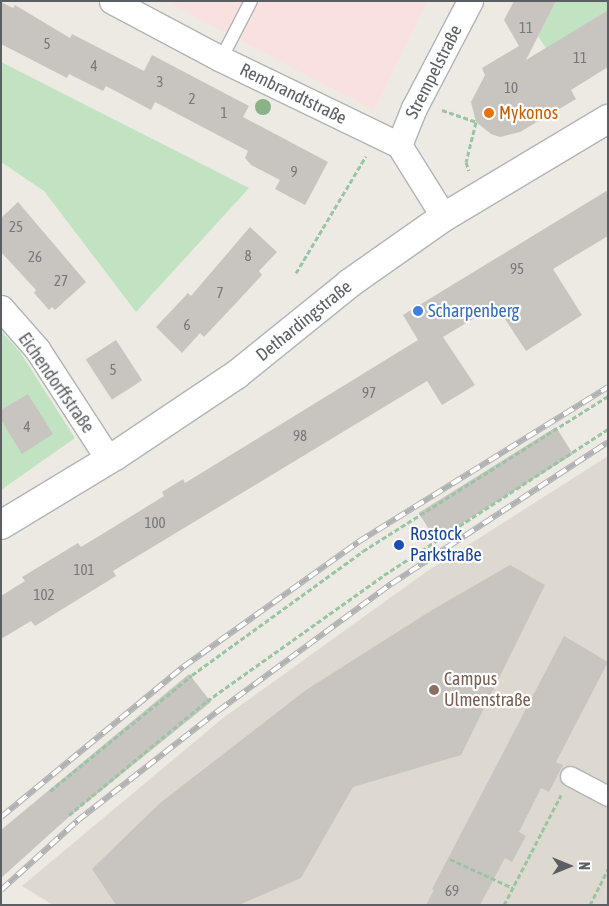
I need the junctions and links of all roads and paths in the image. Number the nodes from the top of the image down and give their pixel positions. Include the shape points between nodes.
1 (112, 1) edge
2 (251, 1) edge
3 (470, 1) edge
4 (221, 59) junction
5 (421, 96) junction
6 (608, 119) edge
7 (389, 140) junction
8 (469, 170) dead end
9 (444, 217) junction
10 (296, 274) dead end
11 (1, 308) edge
12 (608, 396) edge
13 (608, 429) edge
14 (109, 460) junction
15 (1, 525) edge
16 (570, 776) joint
17 (50, 791) dead end
18 (608, 796) edge
19 (70, 815) dead end
20 (450, 858) dead end
21 (608, 870) edge
22 (513, 888) junction
23 (504, 905) edge
24 (590, 905) edge

1 - 4 street, Rembrandtstraße
2 - 4 lane
3 - 5 street, Strempelstraße
4 - 7 street, Rembrandtstraße
5 - 7 street, Strempelstraße
5 - 8 path via 476,122 466,162
6 - 9 street, Dethardingstraße
7 - 9 street
7 - 10 path
9 - 14 street, Dethardingstraße via 350,283 236,375
11 - 14 street, Eichendorffstraße via 37,349
12 - 17 path via 363,551 192,675
13 - 19 path via 384,575 215,695
14 - 15 street, Dethardingstraße
16 - 18 street
16 - 22 path
20 - 22 path
21 - 24 path
22 - 23 path

